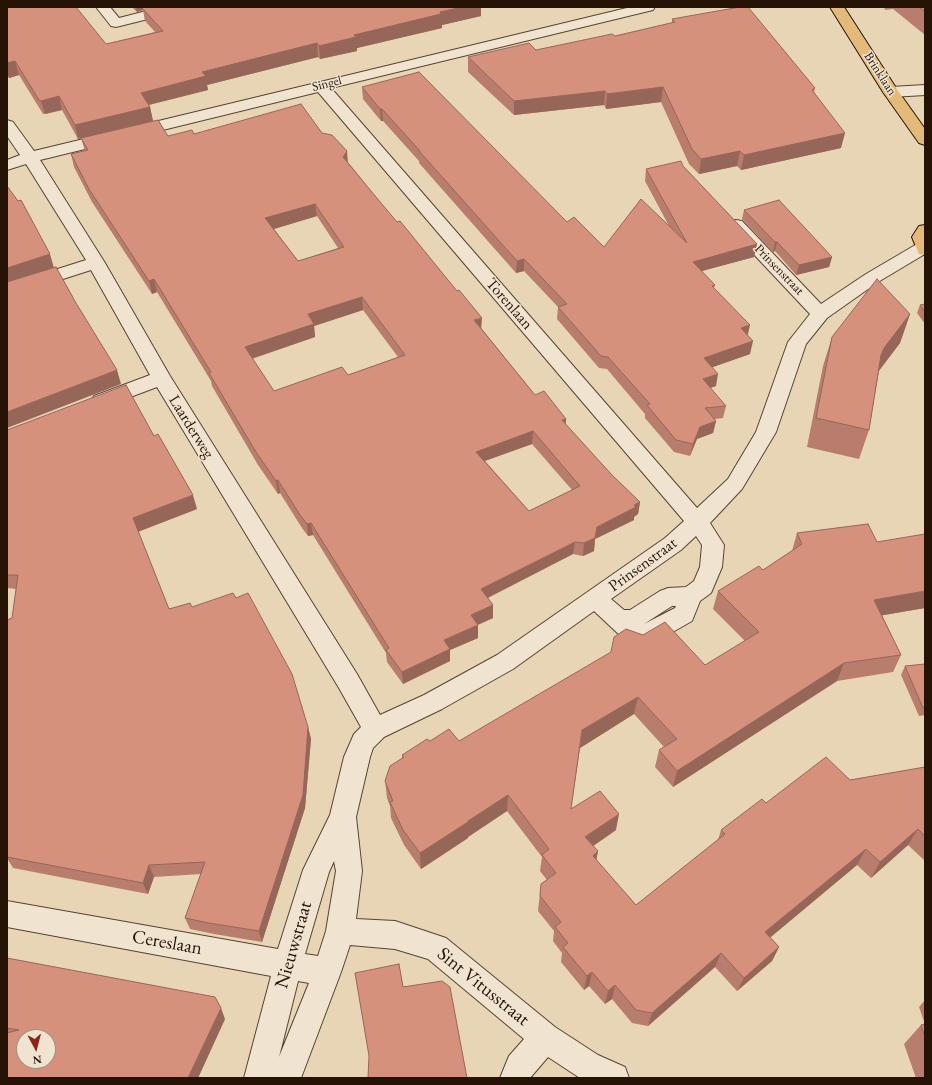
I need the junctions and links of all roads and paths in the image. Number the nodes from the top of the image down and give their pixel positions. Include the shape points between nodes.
1 (103, 7) edge
2 (179, 7) edge
3 (648, 7) edge
4 (837, 7) edge
5 (321, 86) junction
6 (925, 90) edge
7 (891, 92) junction
8 (7, 124) edge
9 (925, 140) edge
10 (30, 157) junction
11 (7, 165) edge
12 (725, 214) edge
13 (924, 243) edge
14 (96, 263) junction
15 (7, 292) edge
16 (820, 314) junction
17 (161, 378) junction
18 (88, 406) edge
19 (697, 522) junction
20 (596, 599) junction
21 (374, 729) junction
22 (343, 817) junction
23 (7, 914) edge
24 (340, 931) junction
25 (288, 964) junction
26 (327, 972) junction
27 (545, 1036) junction
28 (259, 1078) edge
29 (286, 1078) edge
30 (515, 1078) edge
31 (614, 1078) edge

1 - 2 street via 116,23
3 - 5 street, Singel
4 - 7 main road, Brinklaan
5 - 10 street, Singel
5 - 19 street, Torenlaan
6 - 7 street
7 - 9 main road, Brinklaan
8 - 10 street, Laarderweg
10 - 11 street, Singel
10 - 14 street, Laarderweg
12 - 16 street, Prinsenstraat
13 - 16 street, Prinsenstraat
14 - 15 street
14 - 17 street, Laarderweg
16 - 19 street, Prinsenstraat via 797,342 766,432 735,484
17 - 18 street
17 - 21 street, Laarderweg via 348,681
19 - 20 street, Prinsenstraat via 673,544
19 - 20 street, Torenlaan via 713,545 712,567 703,587 691,596 684,614 649,634 627,627
20 - 21 street, Prinsenstraat via 505,662 438,700
21 - 22 street, Nieuwstraat via 363,742 357,757
22 - 24 street, Nieuwstraat via 349,871
22 - 25 street, Nieuwstraat via 316,870
23 - 25 street, Cereslaan
24 - 26 street, Nieuwstraat
24 - 27 street, Sint Vitusstraat via 395,935 436,948
25 - 26 street, Cereslaan
25 - 28 street, Nieuwstraat
26 - 29 street, Nieuwstraat
27 - 30 street via 520,1067
27 - 31 street, Sint Vitusstraat via 587,1066

